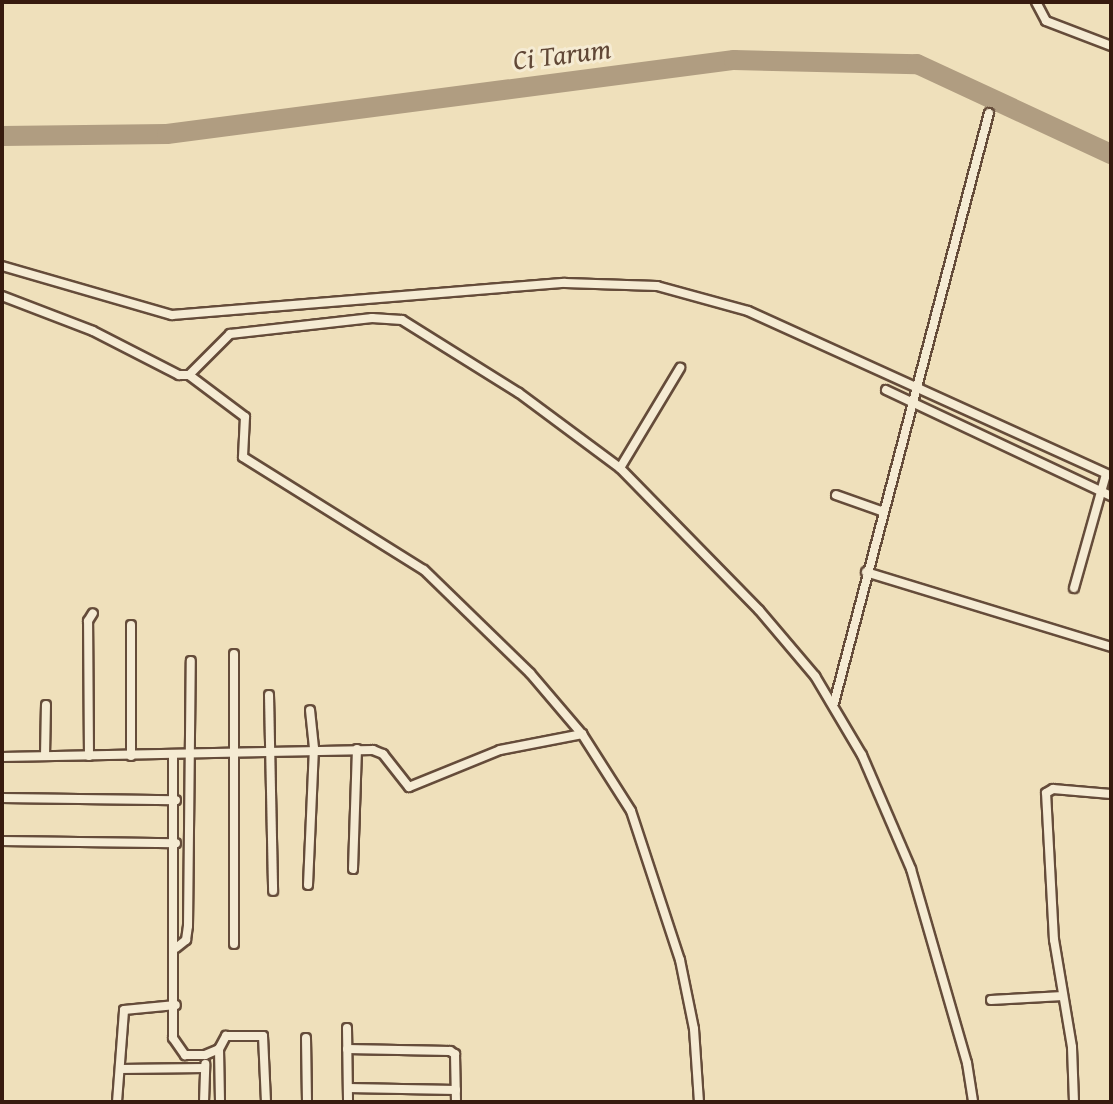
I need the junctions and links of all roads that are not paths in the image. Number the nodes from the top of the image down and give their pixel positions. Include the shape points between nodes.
1 (1036, 2) edge
2 (1111, 46) edge
3 (989, 113) dead end
4 (2, 266) edge
5 (2, 296) edge
6 (680, 368) dead end
7 (189, 375) junction
8 (917, 386) junction
9 (886, 390) dead end
10 (913, 402) junction
11 (620, 468) junction
12 (1109, 475) edge
13 (1101, 491) junction
14 (836, 495) dead end
15 (1111, 496) edge
16 (881, 511) junction
17 (866, 572) junction
18 (1074, 588) dead end
19 (93, 613) dead end
20 (131, 625) dead end
21 (1111, 647) edge
22 (234, 654) dead end
23 (191, 661) dead end
24 (269, 695) dead end
25 (834, 703) junction
26 (46, 705) dead end
27 (310, 710) dead end
28 (582, 734) junction
29 (314, 748) junction
30 (357, 749) junction
31 (234, 750) junction
32 (271, 750) junction
33 (191, 753) junction
34 (173, 755) junction
35 (45, 756) junction
36 (89, 756) junction
37 (131, 756) junction
38 (2, 757) edge
39 (2, 792) edge
40 (1111, 794) edge
41 (2, 799) edge
42 (176, 800) junction
43 (2, 841) edge
44 (176, 843) junction
45 (353, 869) dead end
46 (308, 885) dead end
47 (273, 891) dead end
48 (234, 944) dead end
49 (176, 948) junction
50 (1063, 996) junction
51 (991, 1000) dead end
52 (176, 1005) junction
53 (347, 1028) dead end
54 (306, 1038) dead end
55 (219, 1049) junction
56 (347, 1049) junction
57 (205, 1055) junction
58 (205, 1068) junction
59 (120, 1069) junction
60 (348, 1088) junction
61 (456, 1090) junction
62 (117, 1102) edge
63 (204, 1102) edge
64 (220, 1102) edge
65 (266, 1102) edge
66 (307, 1102) edge
67 (348, 1102) edge
68 (456, 1102) edge
69 (699, 1102) edge
70 (973, 1102) edge
71 (1074, 1102) edge

1 - 2 street via 1046,21
3 - 8 street
4 - 8 street via 172,315 565,283 657,286 748,311
5 - 7 street via 93,331 167,371
6 - 11 street
7 - 11 street via 230,334 361,319 402,320 519,393
7 - 28 street via 245,417 240,449 245,459 424,570 530,673
8 - 10 street
8 - 12 street
9 - 10 street
10 - 13 street
10 - 16 street
11 - 25 street via 759,610
12 - 13 street
13 - 15 street
13 - 18 street
14 - 16 street
16 - 17 street
17 - 21 street
17 - 25 street
19 - 36 street via 88,621
20 - 37 street
22 - 31 street
23 - 33 street
24 - 32 street
25 - 70 street via 875,780 911,869 967,1063
26 - 35 street
27 - 29 street
28 - 30 street via 500,750 409,787 383,754
28 - 69 street via 631,811 680,960 694,1029
29 - 30 street
29 - 32 street
29 - 46 street
30 - 45 street
31 - 32 street
31 - 33 street
31 - 48 street
32 - 47 street
33 - 34 street
33 - 49 street via 188,926 186,940
34 - 37 street
34 - 42 street
35 - 36 street
35 - 38 street
36 - 37 street
39 - 41 street
40 - 50 street via 1053,789 1046,793
41 - 42 street
42 - 44 street
43 - 44 street
44 - 49 street
49 - 52 street
50 - 51 street
50 - 71 street
52 - 57 street via 177,1048 185,1055
52 - 59 street via 124,1010
53 - 56 street
54 - 66 street
55 - 57 street
55 - 64 street
55 - 65 street via 226,1036 263,1036
56 - 60 street
56 - 61 street via 450,1051 455,1054
57 - 58 street
58 - 59 street
58 - 63 street
59 - 62 street
60 - 61 street
60 - 67 street
61 - 68 street

